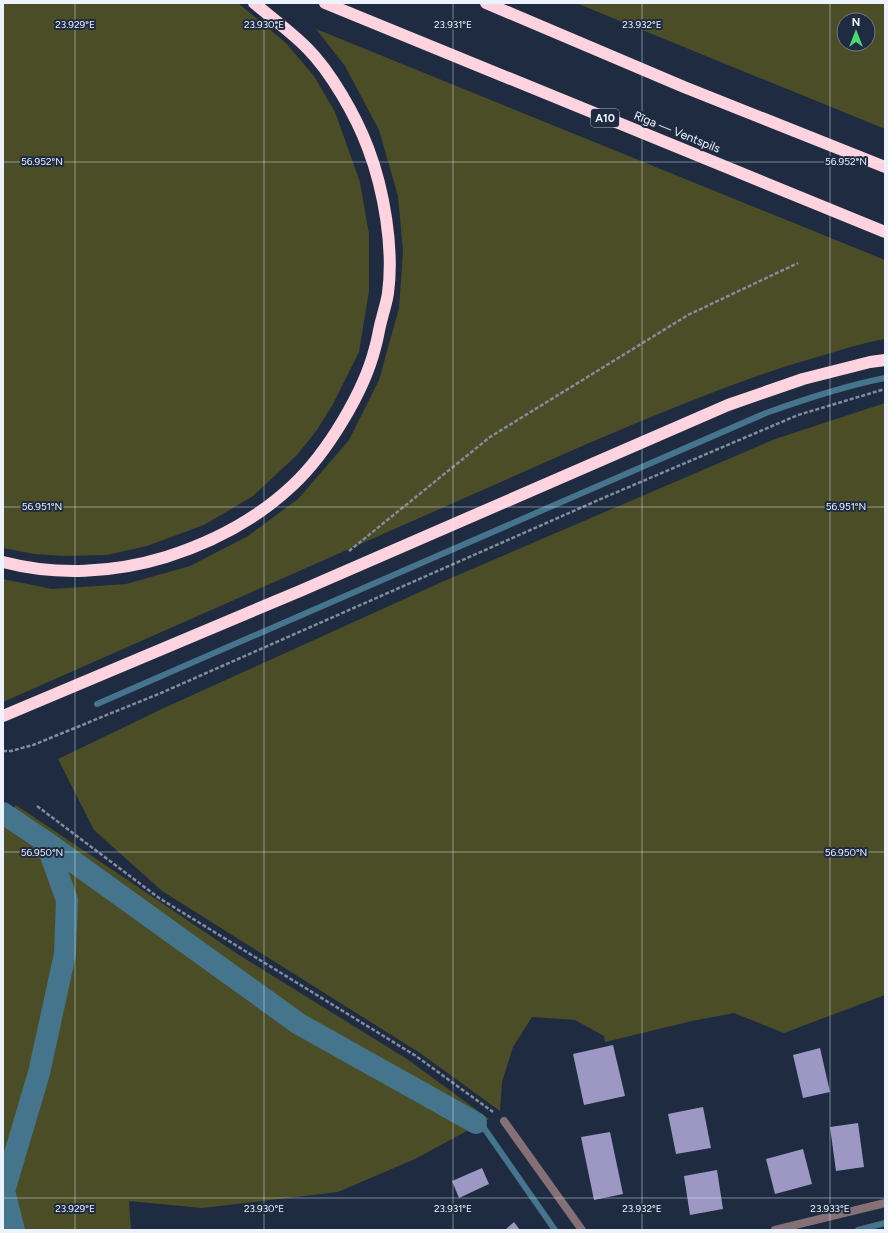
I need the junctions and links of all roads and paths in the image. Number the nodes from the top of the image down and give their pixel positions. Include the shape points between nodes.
1 (254, 3) edge
2 (325, 3) edge
3 (486, 3) edge
4 (885, 167) edge
5 (885, 232) edge
6 (798, 263) dead end
7 (885, 360) edge
8 (885, 389) edge
9 (343, 555) dead end
10 (3, 562) edge
11 (3, 716) edge
12 (3, 751) edge
13 (38, 806) dead end
14 (504, 1121) joint
15 (885, 1203) edge
16 (582, 1230) edge
17 (775, 1230) edge

1 - 10 highway via 308,48 325,69 349,108 368,146 374,166 385,210 390,260 388,294 375,350 364,378 342,424 294,484 249,519 223,534 190,549 125,568 85,571 38,570
2 - 5 highway, Rīga — Ventspils / A10
3 - 4 highway via 684,87
6 - 9 path via 688,315 490,437
7 - 11 highway via 803,379 728,405
8 - 12 path via 798,415 161,693 33,745
13 - 14 path via 159,898 416,1056
14 - 16 street
15 - 17 street

